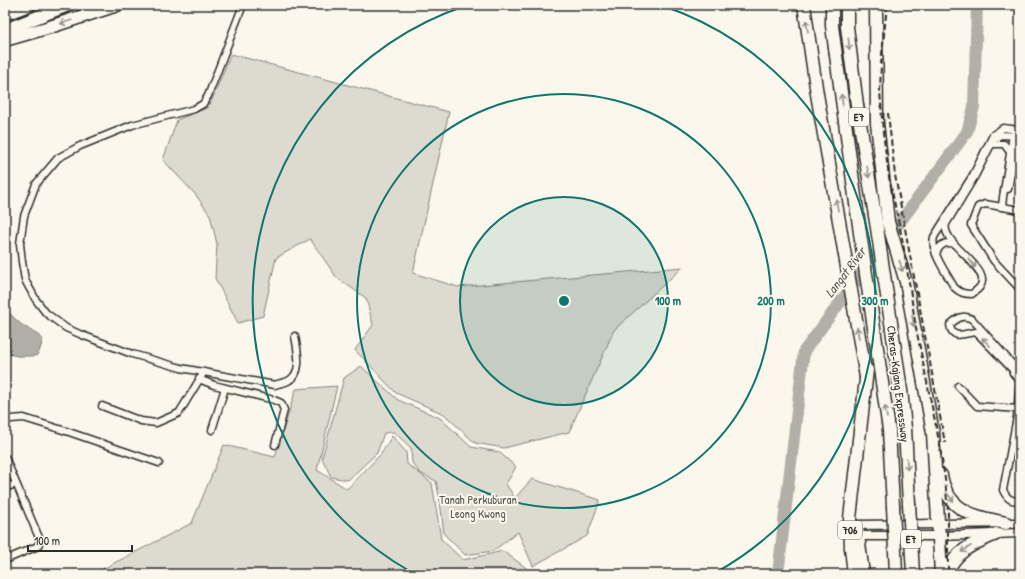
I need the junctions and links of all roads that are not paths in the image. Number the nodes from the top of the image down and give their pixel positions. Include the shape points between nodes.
1 (29, 5) edge
2 (68, 5) edge
3 (117, 5) edge
4 (243, 5) edge
5 (832, 5) edge
6 (847, 5) edge
7 (876, 5) edge
8 (803, 6) edge
9 (5, 14) edge
10 (5, 30) edge
11 (5, 40) edge
12 (1018, 133) edge
13 (990, 146) junction
14 (1010, 152) junction
15 (1003, 205) junction
16 (1020, 210) edge
17 (886, 218) junction
18 (955, 244) junction
19 (936, 254) junction
20 (1020, 289) edge
21 (873, 327) junction
22 (295, 336) dead end
23 (1016, 368) edge
24 (204, 372) junction
25 (866, 377) junction
26 (1020, 378) edge
27 (199, 379) junction
28 (958, 386) dead end
29 (225, 388) junction
30 (900, 390) junction
31 (102, 406) dead end
32 (1018, 409) junction
33 (5, 421) edge
34 (212, 430) dead end
35 (933, 433) junction
36 (275, 445) dead end
37 (5, 456) edge
38 (159, 463) dead end
39 (16, 484) junction
40 (855, 486) junction
41 (5, 488) edge
42 (1020, 501) edge
43 (1006, 523) junction
44 (1020, 523) edge
45 (938, 524) junction
46 (858, 530) junction
47 (996, 534) junction
48 (1020, 534) edge
49 (939, 536) junction
50 (5, 560) edge
51 (854, 574) edge
52 (863, 574) edge
53 (896, 574) edge
54 (913, 574) edge
55 (941, 574) edge
56 (946, 574) edge

1 - 9 highway
2 - 10 highway
3 -> 11 highway
4 - 24 street via 203,104 194,109 132,125 58,158 36,184 24,216 20,244 25,280 46,313 66,328 132,354
21 -> 5 highway, Cheras–Kajang Expressway / E7 via 832,26
6 -> 30 highway, Cheras–Kajang Expressway / E7 via 856,105
7 - 17 highway via 870,101 874,150
25 -> 8 highway
12 - 13 street via 997,137
12 - 14 street
12 - 15 street
12 - 19 street via 1003,128 991,138 973,175 934,237
13 - 14 street via 1004,144
13 - 18 street via 976,176 946,224 945,231
14 - 15 street
15 - 16 street
15 - 20 street via 985,204 978,207 971,225 994,260
17 - 30 highway via 902,360
17 -> 35 highway via 906,282
18 - 19 street via 943,244
18 -> 19 street via 982,279 980,287 972,294 964,294 954,287
21 - 25 highway
53 -> 21 highway, Cheras–Kajang Expressway / E7, bridge via 889,430
22 - 24 street via 298,370 289,380 275,385
23 -> 23 street via 976,332 954,334 950,325 956,318 972,319
23 - 26 street via 1014,376
24 - 27 street
25 - 40 highway
26 - 32 street
27 - 29 street
27 - 31 street via 179,413 156,423 141,421
28 - 32 street via 977,406
29 - 34 street
29 - 36 street via 281,403 284,410
30 -> 54 highway, Cheras–Kajang Expressway / E7, bridge via 905,428
32 - 42 street via 1003,490 1010,500
33 - 38 street via 24,418
35 -> 43 highway via 939,451 943,486 948,495 960,509 977,517
35 - 45 highway
37 - 39 street
39 - 41 street
39 - 50 street via 40,540 38,546
40 - 46 highway
40 - 51 highway, 706 via 850,518
43 - 44 street
43 - 45 street
45 - 46 street
45 - 49 highway
46 - 49 street
46 - 52 highway
47 - 48 street
47 - 49 street
47 -> 56 highway via 956,556
49 - 55 highway

